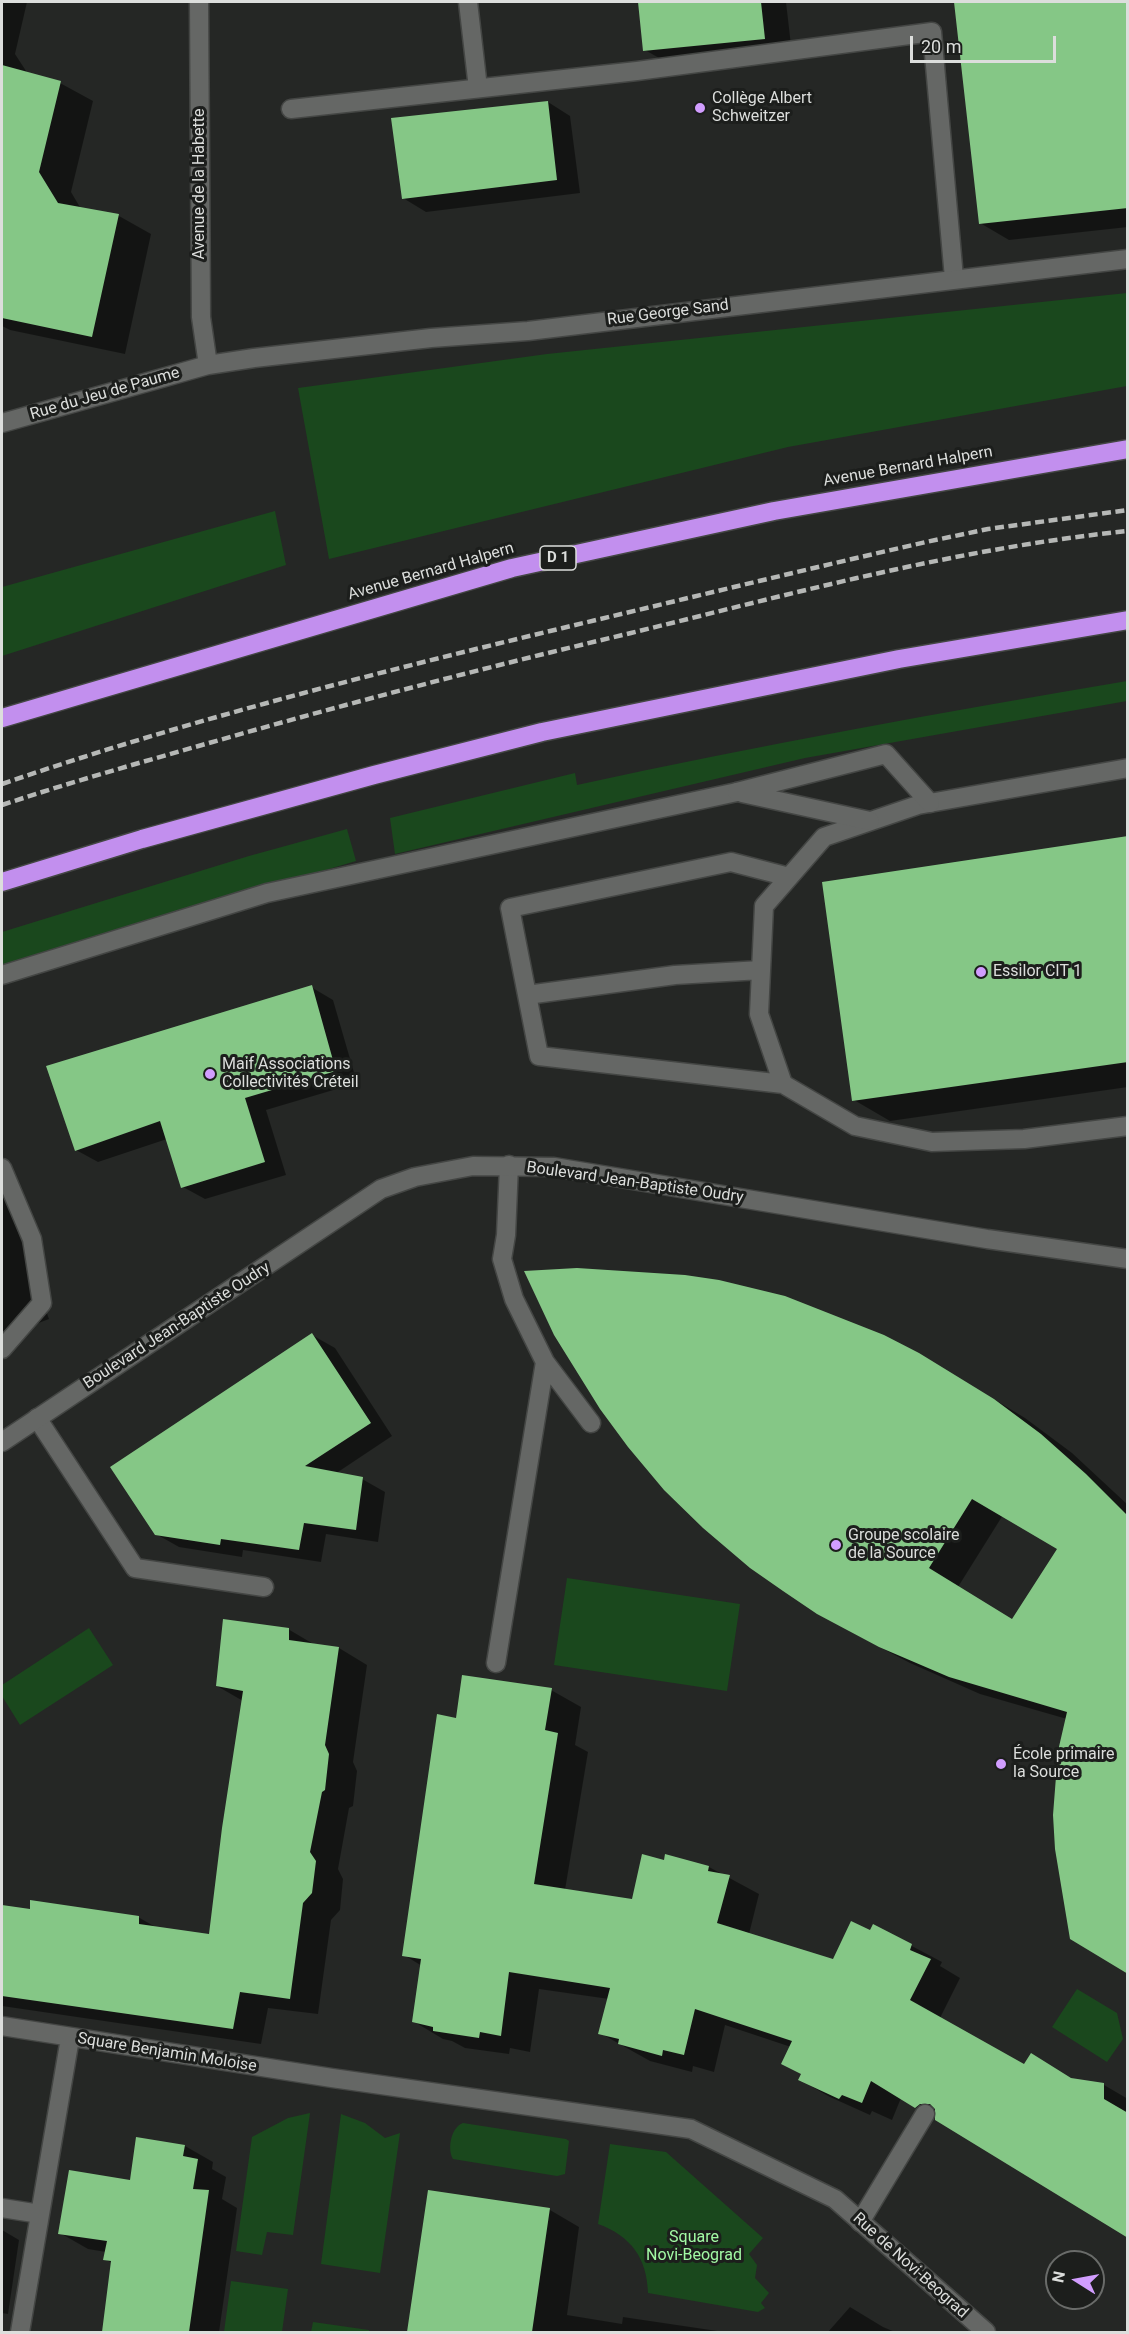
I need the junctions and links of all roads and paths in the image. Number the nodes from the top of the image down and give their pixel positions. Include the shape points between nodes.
1 (199, 2) edge
2 (468, 2) edge
3 (478, 88) junction
4 (291, 109) dead end
5 (1128, 259) edge
6 (954, 278) junction
7 (208, 365) junction
8 (2, 423) edge
9 (1128, 449) edge
10 (1128, 620) edge
11 (2, 718) edge
12 (1128, 768) edge
13 (737, 792) junction
14 (930, 803) junction
15 (870, 821) junction
16 (789, 877) junction
17 (2, 882) edge
18 (760, 970) junction
19 (2, 975) edge
20 (527, 994) junction
21 (783, 1084) junction
22 (1128, 1126) edge
23 (510, 1165) junction
24 (2, 1168) edge
25 (1128, 1259) edge
26 (2, 1349) edge
27 (545, 1362) junction
28 (37, 1418) junction
29 (591, 1424) dead end
30 (2, 1442) edge
31 (264, 1587) dead end
32 (496, 1663) dead end
33 (2, 2026) edge
34 (70, 2038) junction
35 (925, 2114) dead end
36 (836, 2199) joint
37 (2, 2208) edge
38 (40, 2214) junction
39 (860, 2222) junction
40 (21, 2332) edge
41 (986, 2332) edge

1 - 7 street, Avenue de la Habette via 201,317
2 - 3 street
3 - 4 street
3 - 6 street via 932,32
5 - 6 street, Rue George Sand
6 - 7 street, Rue George Sand via 528,331 431,338
7 - 8 street, Rue du Jeu de Paume
9 - 11 highway, Avenue Bernard Halpern / D 1 via 774,511 512,568
10 - 17 highway via 899,659 542,732 374,775
12 - 14 street
13 - 14 street via 886,754
13 - 15 street
13 - 19 street via 267,893
14 - 15 street
15 - 16 street via 824,837
16 - 18 street via 764,906
16 - 20 street via 731,862 510,908
18 - 20 street via 675,975
18 - 21 street via 759,1014
20 - 21 street via 539,1056
21 - 22 street via 855,1126 932,1142 1023,1138
23 - 25 street, Boulevard Jean-Baptiste Oudry via 555,1167
23 - 27 street via 502,1259 514,1299
23 - 28 street, Boulevard Jean-Baptiste Oudry via 452,1169 381,1189
24 - 26 street via 32,1239 42,1303
27 - 29 street
27 - 32 street
28 - 30 street, Boulevard Jean-Baptiste Oudry
28 - 31 street via 135,1568
33 - 34 street, Square Benjamin Moloise
34 - 36 street, Square Benjamin Moloise via 691,2129
34 - 38 street
35 - 39 street
36 - 39 street, Rue de Novi-Beograd
37 - 38 street
38 - 40 street
39 - 41 street, Rue de Novi-Beograd

